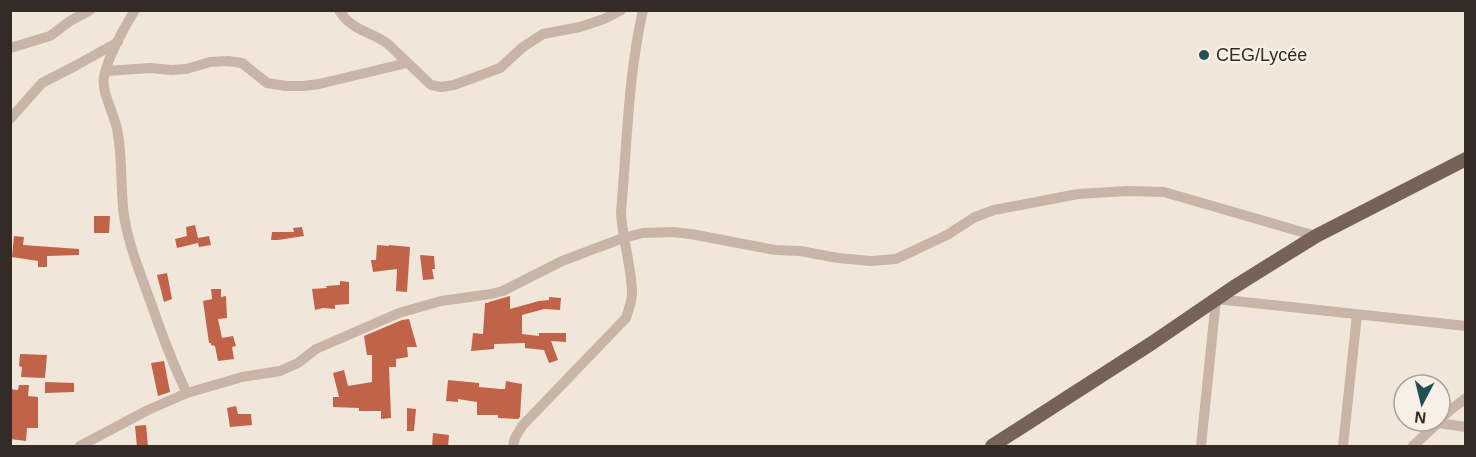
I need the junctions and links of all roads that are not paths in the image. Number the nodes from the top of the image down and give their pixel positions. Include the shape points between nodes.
1 (90, 10) edge
2 (135, 10) edge
3 (339, 10) edge
4 (621, 10) edge
5 (643, 10) edge
6 (118, 41) junction
7 (10, 48) edge
8 (407, 63) junction
9 (106, 71) junction
10 (10, 119) edge
11 (1466, 159) edge
12 (1316, 236) junction
13 (623, 238) junction
14 (1216, 299) junction
15 (1357, 315) junction
16 (1466, 327) edge
17 (187, 393) junction
18 (1466, 398) edge
19 (1452, 409) edge
20 (1428, 433) edge
21 (80, 447) edge
22 (513, 447) edge
23 (992, 447) edge
24 (1201, 447) edge
25 (1343, 447) edge
26 (1413, 447) edge

1 - 7 street via 50,36
2 - 6 street
3 - 8 street via 358,29 381,38
4 - 8 street via 580,27 543,34 500,68 454,85 431,85
5 - 13 street via 630,99 621,212
6 - 9 street
6 - 10 street via 42,83
8 - 9 street via 304,86 267,83 242,63 228,61 186,69
9 - 17 street via 103,86 117,127 128,236 168,353
11 - 12 main road
12 - 13 street via 1164,192 1127,191 1078,194 994,210 896,259 838,258 673,232
12 - 14 main road
13 - 17 street via 562,261 502,291 399,313 316,349 280,371
13 - 22 street via 632,296 626,318 522,426
14 - 15 street
14 - 23 main road
14 - 24 street
15 - 16 street
15 - 25 street
17 - 21 street
18 - 19 street
20 - 26 street

